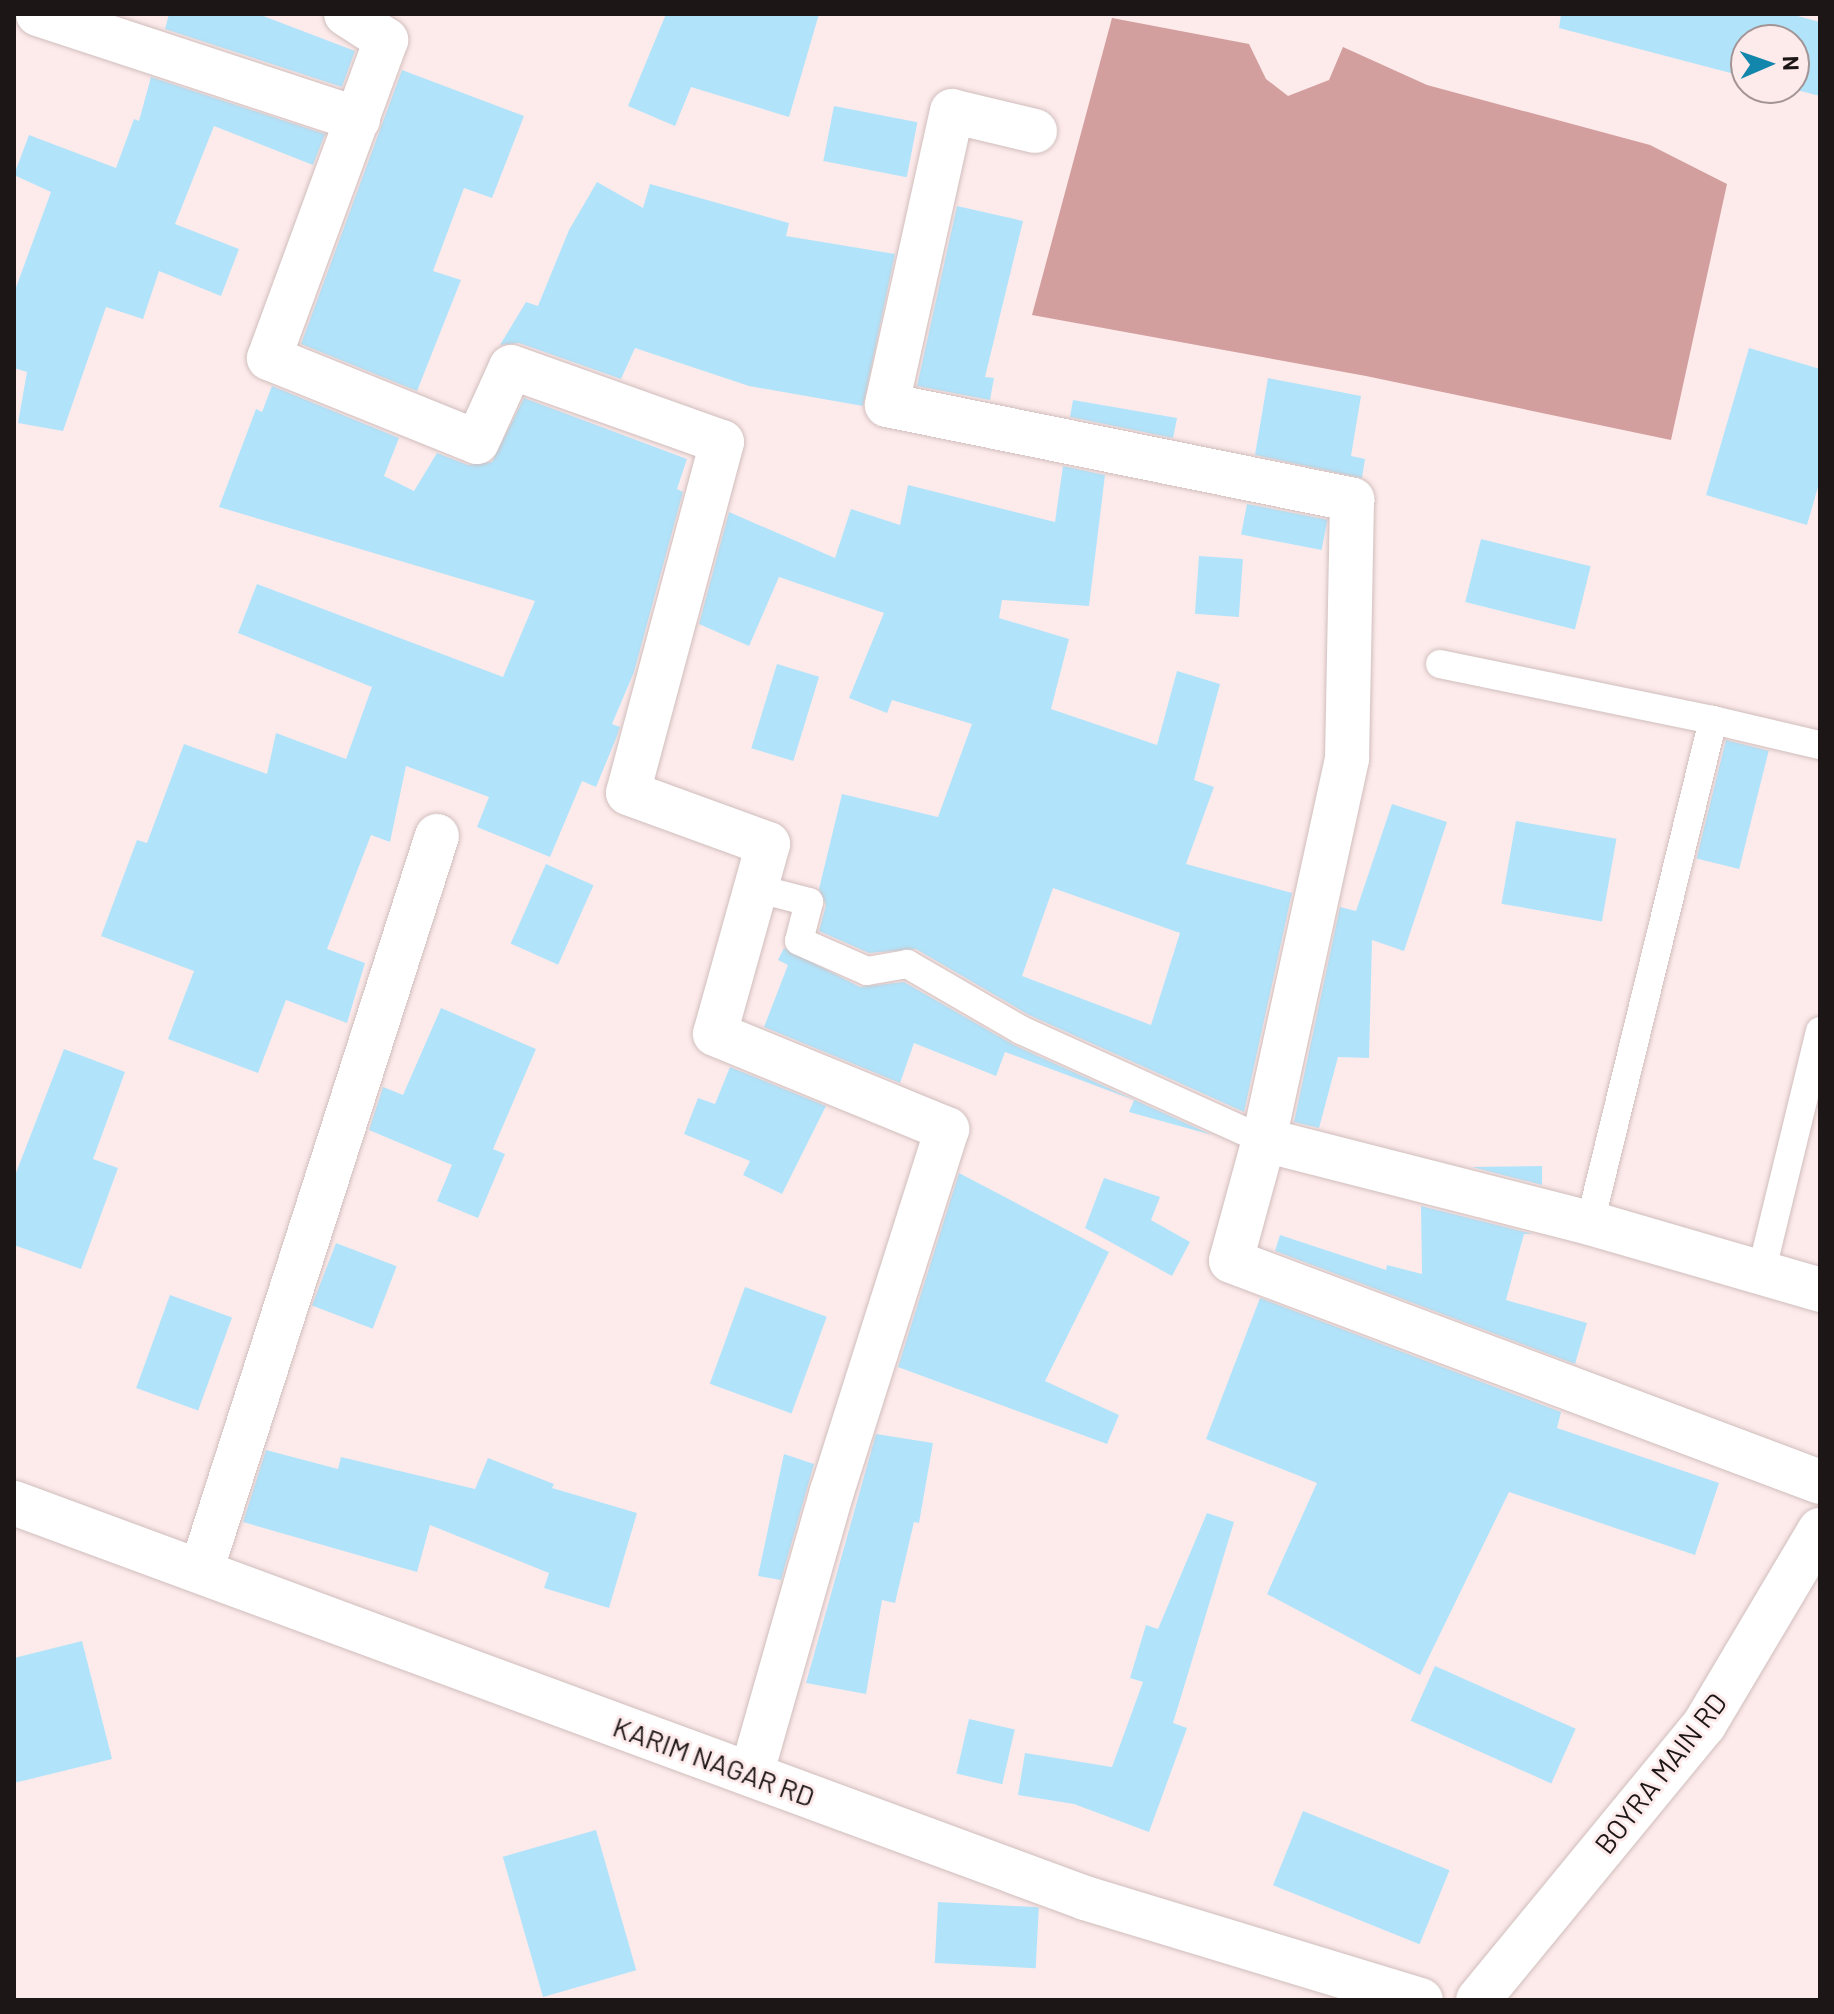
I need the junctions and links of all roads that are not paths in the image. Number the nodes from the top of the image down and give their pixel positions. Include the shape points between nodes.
1 (38, 14) edge
2 (346, 14) edge
3 (358, 119) junction
4 (1035, 131) dead end
5 (1440, 664) dead end
6 (1713, 720) junction
7 (1820, 745) edge
8 (437, 836) dead end
9 (755, 888) junction
10 (1820, 1031) edge
11 (1264, 1140) junction
12 (1590, 1223) junction
13 (1761, 1273) junction
14 (1820, 1290) edge
15 (1820, 1482) edge
16 (14, 1503) edge
17 (1820, 1530) edge
18 (201, 1571) junction
19 (751, 1775) junction
20 (1421, 2000) edge
21 (1478, 2000) edge

1 - 3 street
2 - 3 street via 386,40
3 - 9 street via 269,358 477,442 511,367 722,442 628,793 768,844
4 - 11 street via 952,111 887,405 1352,500 1347,759
5 - 6 lane
6 - 7 lane
6 - 12 lane
8 - 18 street
9 - 11 lane via 809,902 799,941 867,971 907,964 1021,1030
9 - 19 street via 715,1034 947,1129 832,1491
10 - 13 lane
11 - 12 street
11 - 15 street via 1231,1261
12 - 13 street
13 - 14 street
16 - 18 street, KARIM NAGAR RD
17 - 21 street, BOYRA MAIN RD via 1704,1725
18 - 19 street, KARIM NAGAR RD
19 - 20 street, KARIM NAGAR RD via 1085,1898

